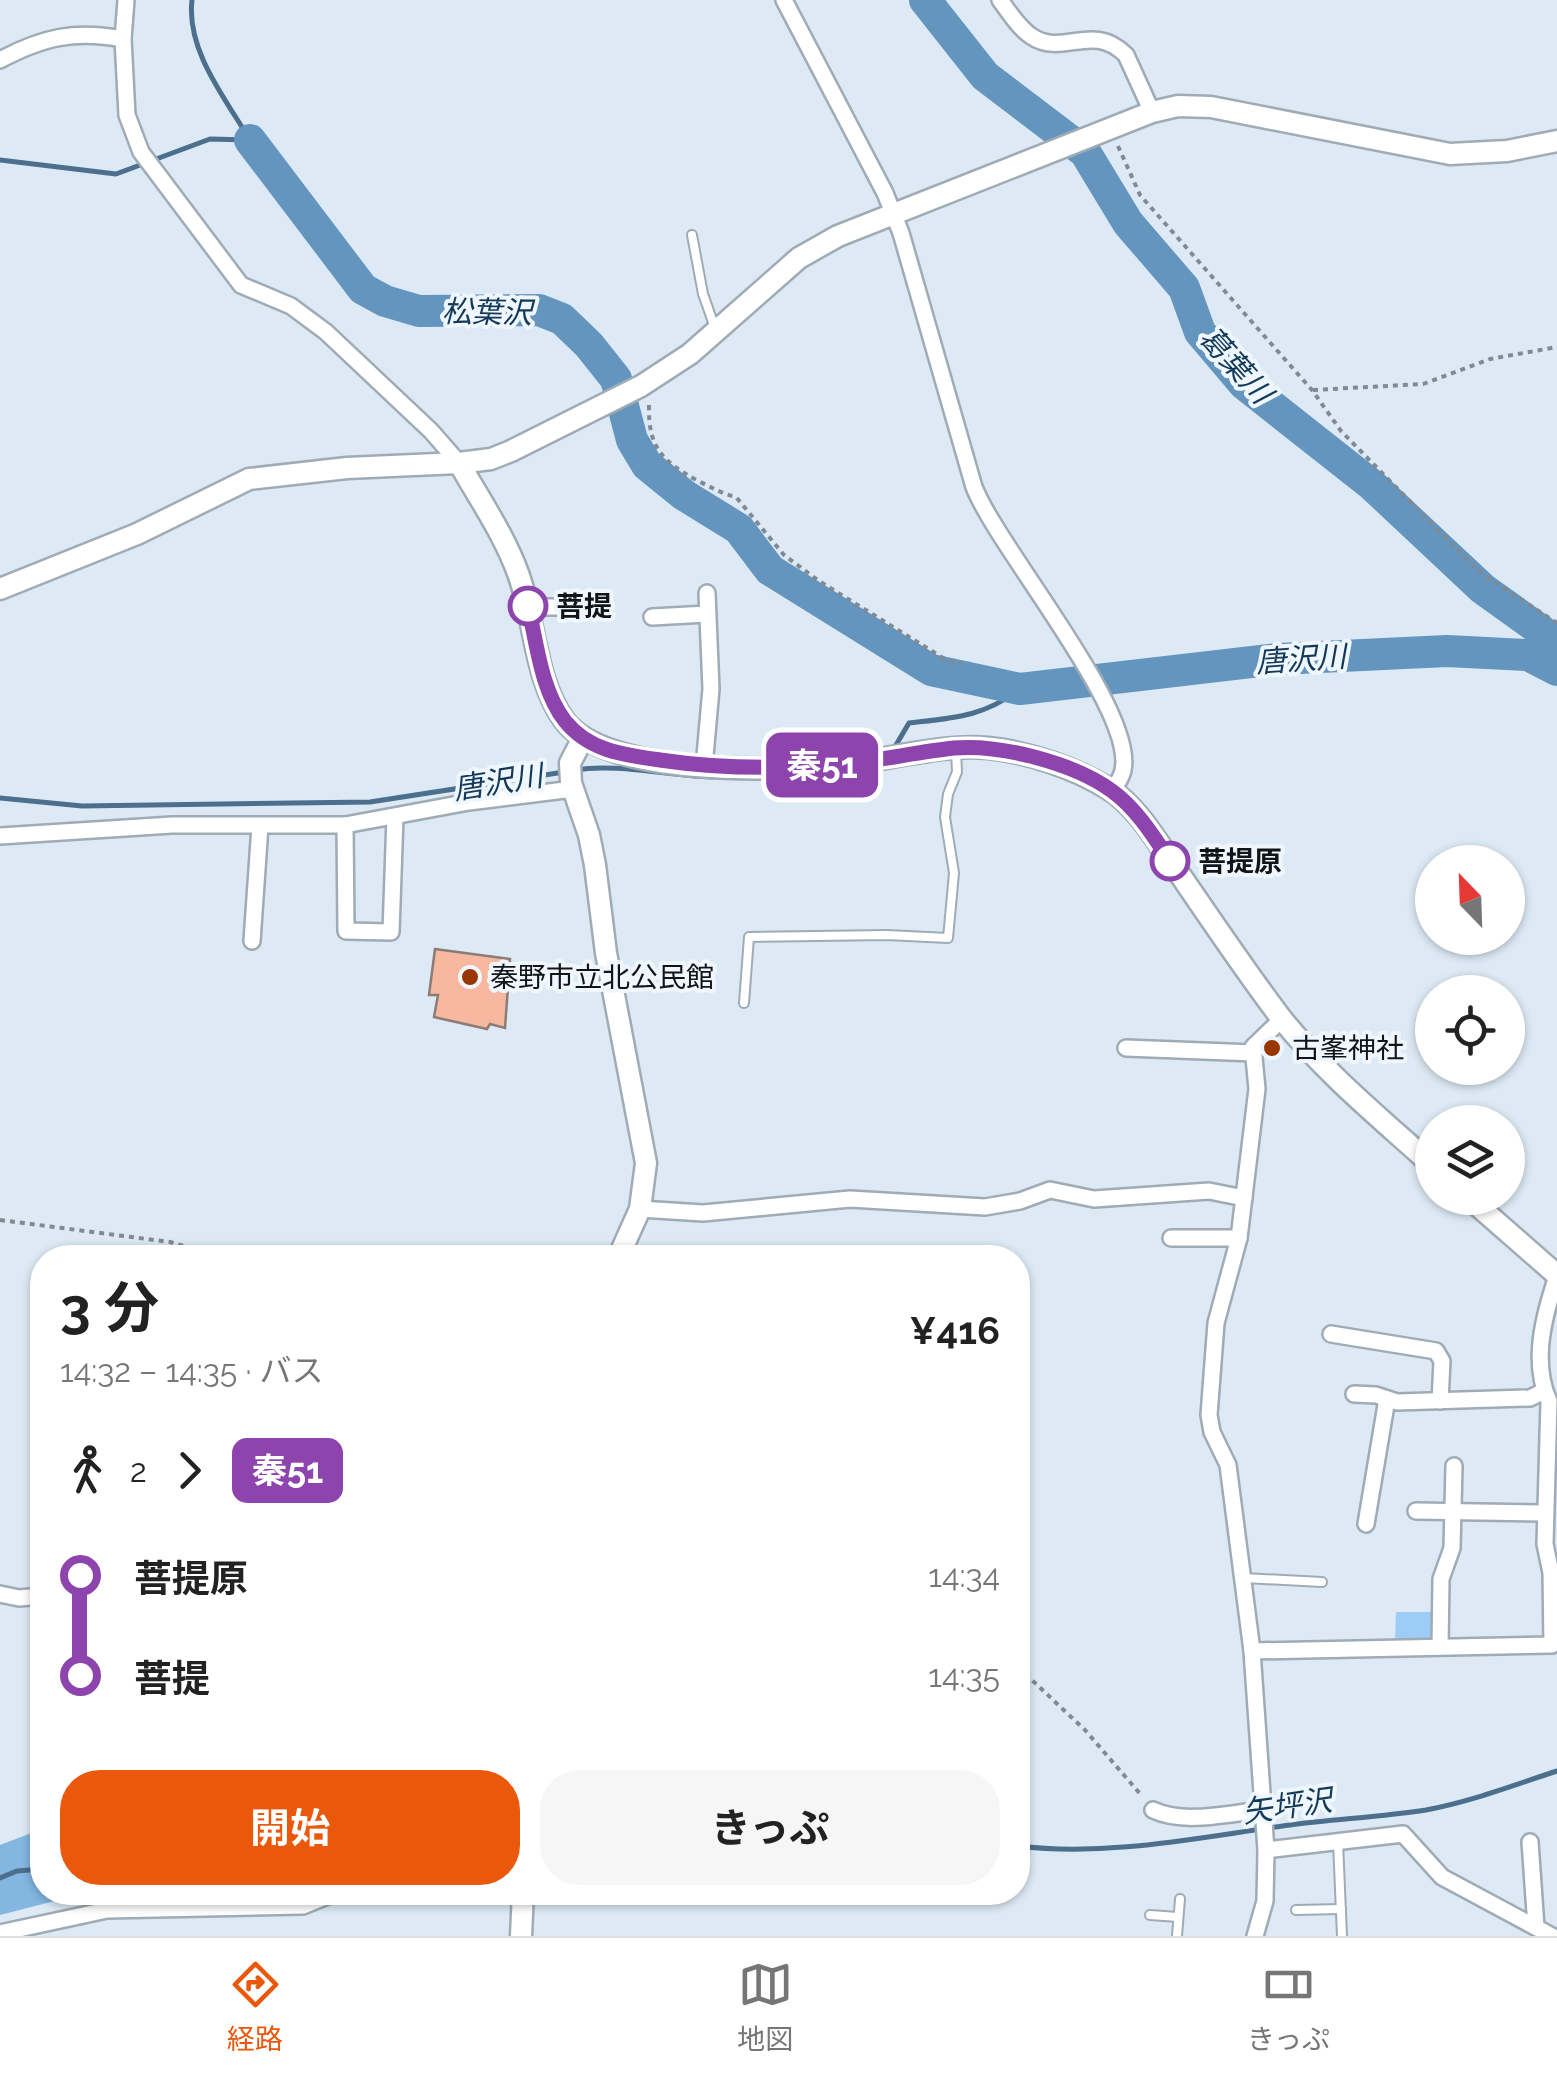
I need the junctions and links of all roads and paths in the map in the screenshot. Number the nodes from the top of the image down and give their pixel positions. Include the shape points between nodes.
1 (126, 0) edge
2 (784, 0) edge
3 (1000, 0) edge
4 (123, 38) junction
5 (5, 52) edge
6 (1152, 112) junction
7 (1106, 130) junction
8 (1557, 140) edge
9 (894, 214) junction
10 (692, 236) dead end
11 (717, 331) junction
12 (1557, 347) edge
13 (637, 389) junction
14 (1312, 390) junction
15 (458, 464) junction
16 (0, 589) edge
17 (707, 593) dead end
18 (528, 606) junction
19 (592, 606) dead end
20 (707, 614) junction
21 (652, 617) dead end
22 (1557, 623) edge
23 (962, 664) dead end
24 (582, 740) junction
25 (956, 748) junction
26 (704, 766) junction
27 (571, 778) junction
28 (1113, 791) junction
29 (395, 818) junction
30 (345, 825) junction
31 (260, 826) junction
32 (0, 836) edge
33 (252, 941) dead end
34 (744, 1003) dead end
35 (1282, 1019) junction
36 (1126, 1048) dead end
37 (1254, 1053) junction
38 (1415, 1150) edge
39 (1244, 1198) junction
40 (640, 1209) junction
41 (1488, 1215) edge
42 (0, 1220) edge
43 (1171, 1238) dead end
44 (1240, 1238) junction
45 (181, 1245) edge
46 (626, 1245) edge
47 (1557, 1275) edge
48 (1331, 1334) dead end
49 (1544, 1391) junction
50 (1354, 1394) dead end
51 (1387, 1399) junction
52 (1440, 1401) junction
53 (1454, 1466) dead end
54 (1416, 1510) dead end
55 (1451, 1512) junction
56 (1546, 1513) junction
57 (1366, 1524) dead end
58 (1243, 1578) junction
59 (1322, 1582) dead end
60 (0, 1594) edge
61 (30, 1597) edge
62 (1440, 1647) junction
63 (1252, 1650) junction
64 (1030, 1677) edge
65 (1153, 1810) joint
66 (1263, 1814) junction
67 (1338, 1842) junction
68 (1530, 1842) dead end
69 (1266, 1850) junction
70 (1180, 1898) dead end
71 (306, 1905) edge
72 (522, 1905) edge
73 (1341, 1909) junction
74 (1296, 1910) dead end
75 (1150, 1915) dead end
76 (1178, 1917) junction
77 (1536, 1927) junction
78 (0, 1933) edge
79 (522, 1936) edge
80 (1177, 1936) edge
81 (1256, 1936) edge
82 (1342, 1936) edge
83 (1552, 1936) edge

1 - 4 street
2 - 9 street
3 - 6 street via 1032,38 1048,44 1104,39 1119,48
4 - 5 street via 65,34
4 - 15 street via 127,115 141,152 242,285 291,306 326,332
6 - 7 main road
6 - 8 main road via 1211,107 1450,154
7 - 9 main road
7 - 14 path via 1140,195
9 - 11 main road via 799,258
9 - 28 street via 984,513 1109,712 1123,754
10 - 11 lane via 702,294
11 - 13 main road
12 - 14 path via 1490,359 1423,384
13 - 15 main road via 501,455
13 - 23 path via 648,402 648,429 659,453 674,467 736,497 784,555 818,581
14 - 22 path via 1341,431 1478,570
15 - 16 main road via 249,479 137,534
15 - 18 main road via 507,547
17 - 20 street
18 - 19 street
18 - 24 main road via 550,693
20 - 21 street
20 - 26 street via 712,689
24 - 26 main road via 610,752
24 - 27 main road
25 - 26 main road via 774,768
25 - 28 main road via 1020,753
25 - 34 lane via 945,817 954,873 948,938 749,937
27 - 29 street
27 - 40 main road via 595,865 646,1163
28 - 35 main road via 1149,831
29 - 30 street
29 - 30 street via 391,932 346,931
30 - 31 street
31 - 32 street
31 - 33 street
35 - 37 street
35 - 38 main road
36 - 37 street
37 - 39 street via 1257,1089
39 - 40 street via 1209,1191 1094,1198 1050,1190 985,1207 850,1198 703,1212
39 - 44 street
40 - 46 main road
41 - 47 main road
42 - 45 path
43 - 44 street
44 - 58 street via 1216,1323 1208,1415 1228,1465
47 - 49 street via 1542,1322
48 - 52 street via 1436,1351 1442,1362
49 - 52 street via 1530,1398
49 - 56 street
50 - 51 street
51 - 52 street
51 - 57 street
53 - 55 street
54 - 55 street
55 - 56 street
55 - 62 street
56 - 62 street via 1552,1645
58 - 59 lane
58 - 63 street
60 - 61 street
62 - 63 street
63 - 66 street
64 - 65 path
65 - 66 street via 1183,1817
66 - 69 street
67 - 69 street
67 - 73 lane
67 - 77 street via 1403,1834 1442,1877
68 - 77 street
69 - 81 street
70 - 76 lane
71 - 78 street via 107,1910
72 - 79 main road
73 - 74 lane
73 - 82 lane
75 - 76 lane
76 - 80 lane
77 - 83 street

